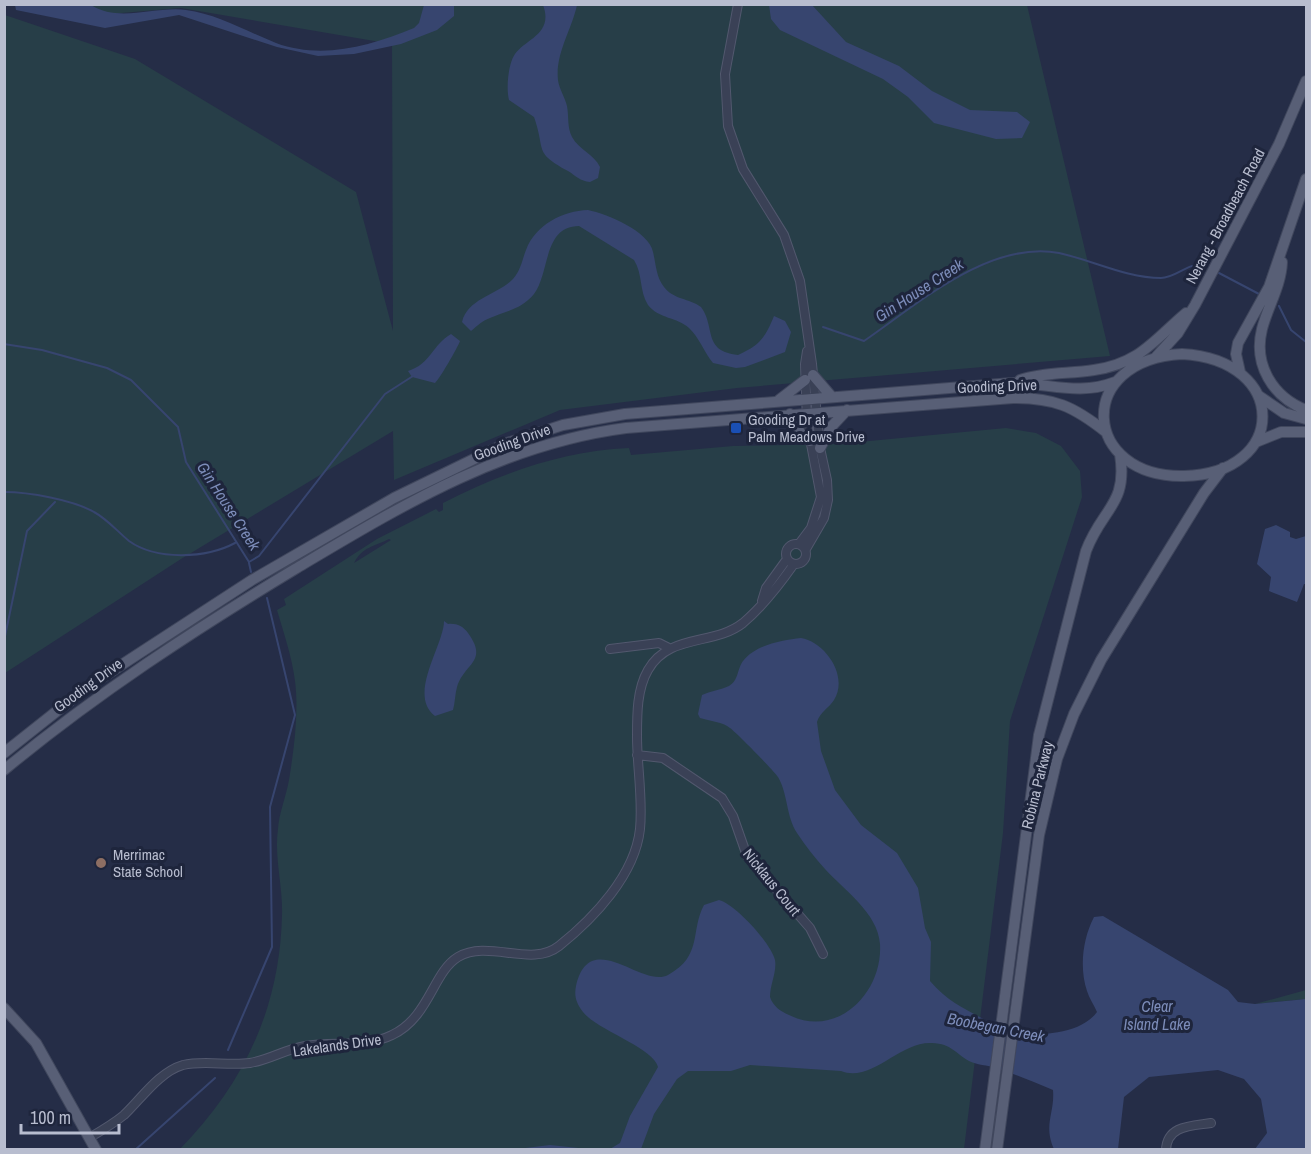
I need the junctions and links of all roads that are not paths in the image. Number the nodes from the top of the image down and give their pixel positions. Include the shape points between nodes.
1 (738, 4) edge
2 (1306, 81) edge
3 (1306, 179) edge
4 (1282, 250) junction
5 (1195, 305) junction
6 (1156, 357) junction
7 (1240, 372) junction
8 (809, 377) junction
9 (1115, 382) junction
10 (1012, 383) junction
11 (831, 396) junction
12 (1259, 396) junction
13 (811, 398) junction
14 (779, 400) junction
15 (847, 410) junction
16 (1306, 410) edge
17 (812, 413) junction
18 (790, 414) junction
19 (1306, 419) edge
20 (1106, 432) junction
21 (1306, 432) edge
22 (810, 441) junction
23 (1256, 442) junction
24 (820, 448) junction
25 (1120, 454) junction
26 (1223, 468) junction
27 (802, 546) junction
28 (791, 562) junction
29 (669, 648) junction
30 (610, 650) dead end
31 (4, 753) edge
32 (637, 755) junction
33 (4, 770) edge
34 (822, 954) dead end
35 (4, 1008) edge
36 (1211, 1123) dead end
37 (89, 1138) junction
38 (96, 1149) edge
39 (985, 1149) edge
40 (997, 1149) edge
41 (1166, 1149) edge

1 - 8 street via 725,74 728,126 743,169 794,258 802,291
2 - 5 main road, Nerang - Broadbeach Road via 1279,144
3 - 4 main road
4 - 7 main road via 1264,298 1238,343
4 - 16 main road via 1281,274 1261,336 1261,358 1279,393
5 - 6 main road, Nerang - Broadbeach Road via 1178,333
5 - 10 main road via 1161,338 1128,360 1096,370 1034,375
6 - 7 main road via 1202,356
6 - 9 main road via 1131,368
7 - 12 main road
8 - 11 main road
8 - 13 street
8 - 14 main road
9 - 10 main road, Gooding Drive via 1085,390
9 - 20 main road via 1105,404
10 - 11 main road, Gooding Drive
11 - 13 main road, Gooding Drive
12 - 19 main road via 1284,413
12 - 23 main road via 1264,418
13 - 14 main road, Gooding Drive
13 - 17 street
14 - 31 main road, Gooding Drive via 606,416 487,451 394,498 252,580 94,682
15 - 17 main road, Gooding Drive
15 - 20 main road, Gooding Drive via 1036,398 1073,407
15 - 24 main road
17 - 18 main road, Gooding Drive
17 - 22 street
17 - 24 street
18 - 22 main road via 802,436
18 - 33 main road, Gooding Drive via 598,432 550,442 503,458 356,533 248,598 122,679
20 - 25 main road
21 - 23 main road via 1281,432
22 - 27 street via 821,497
23 - 26 main road via 1242,457
24 - 27 street via 828,500 824,518
25 - 26 main road via 1163,474 1191,475
25 - 39 main road, Robina Parkway via 1121,487 1086,550 1043,714
26 - 40 main road, Robina Parkway via 1101,660 1065,736 1039,835
27 - 28 street via 788,548
27 - 28 street via 806,559 801,564
28 - 29 street, Lakelands Drive via 766,588 762,602 742,623
29 - 30 street via 658,644
29 - 32 street, Lakelands Drive via 648,669 640,690
32 - 34 street, Nicklaus Court via 663,758 722,798 747,856 810,928
32 - 37 street, Lakelands Drive via 641,811 633,858 606,900 557,948 541,954 476,951 457,958 413,1020 383,1039 303,1046 250,1063 178,1067 115,1122
35 - 37 main road via 36,1043
36 - 41 street via 1174,1131 1166,1139
37 - 38 main road

